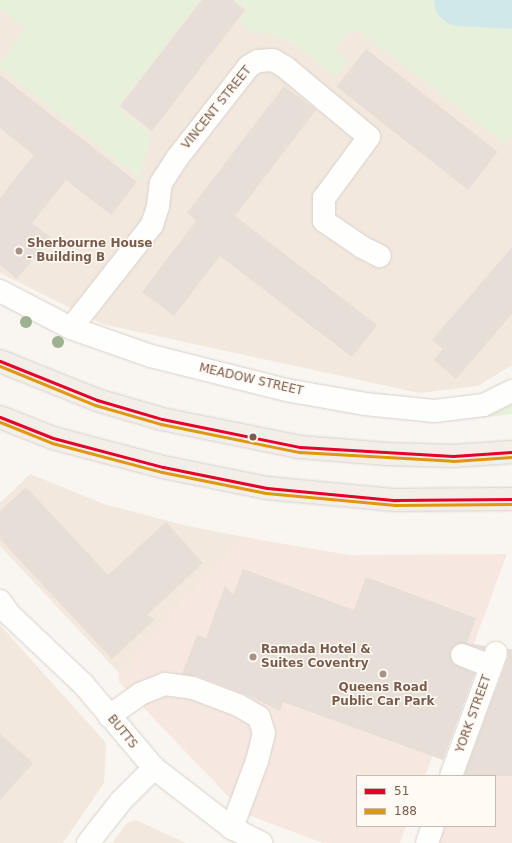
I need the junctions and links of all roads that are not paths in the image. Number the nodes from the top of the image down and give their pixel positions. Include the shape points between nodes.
1 (380, 256) dead end
2 (0, 291) edge
3 (71, 328) junction
4 (2, 367) edge
5 (512, 391) edge
6 (0, 417) edge
7 (512, 452) edge
8 (512, 499) edge
9 (0, 601) edge
10 (462, 655) dead end
11 (109, 716) junction
12 (154, 768) junction
13 (451, 775) edge
14 (433, 827) edge
15 (232, 828) junction
16 (88, 843) edge
17 (260, 843) edge
18 (427, 843) edge

1 - 3 street, VINCENT STREET via 324,221 324,198 369,137 285,67 273,60 258,62 250,66 178,157 161,183 152,225
2 - 3 street, MEADOW STREET
3 - 5 street, MEADOW STREET via 151,356 286,390 365,404 435,411 484,405
4 - 7 main road via 97,400 162,419 300,447 409,455 453,456
6 - 8 main road via 53,438 163,467 267,488 396,500
9 - 11 street, BUTTS via 9,614 84,685
10 - 13 street, YORK STREET via 494,659
11 - 12 street, BUTTS
11 - 15 street via 140,694 165,684 193,688 238,705 259,717 264,733 257,761
12 - 15 street, BUTTS
12 - 16 street via 121,801
14 - 18 street
15 - 17 street, BUTTS

